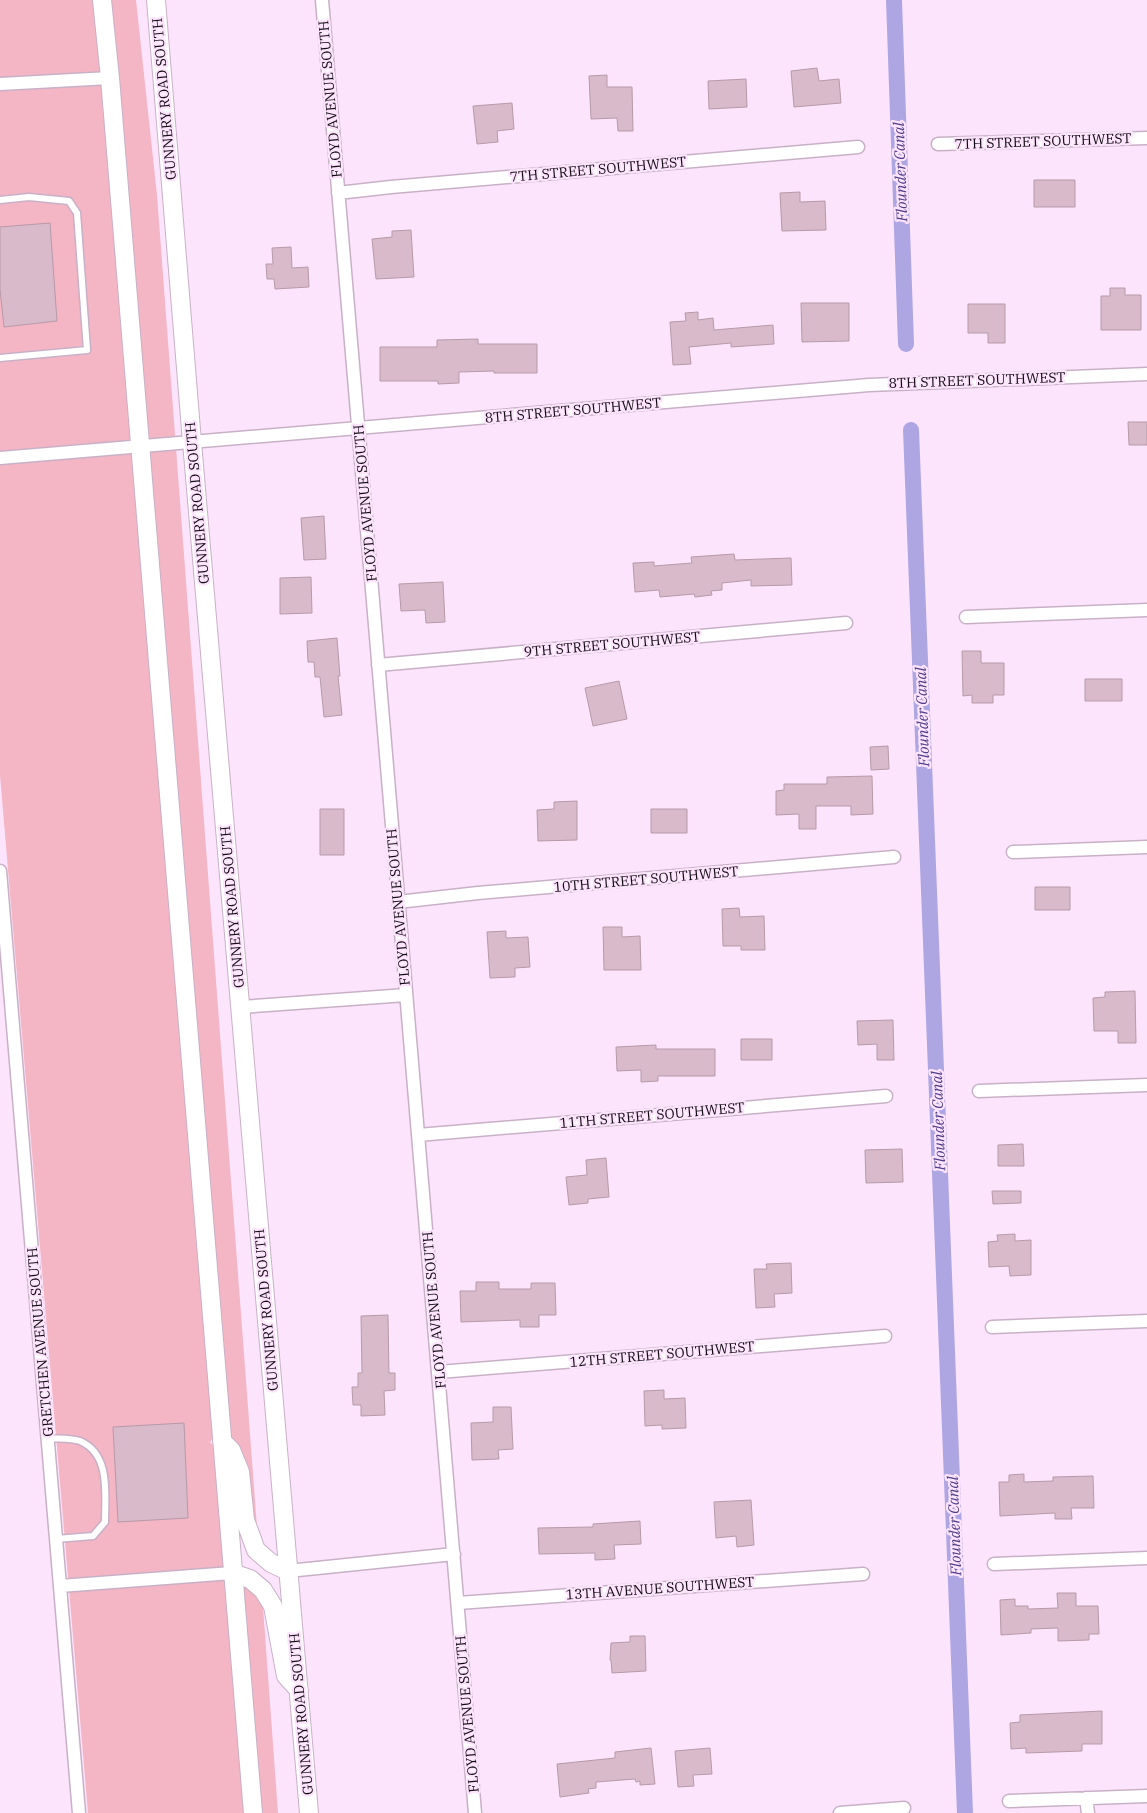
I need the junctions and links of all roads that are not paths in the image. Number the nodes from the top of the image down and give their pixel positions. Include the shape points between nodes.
1 (102, 0) edge
2 (156, 0) edge
3 (322, 0) edge
4 (110, 78) junction
5 (0, 84) edge
6 (1147, 138) edge
7 (938, 144) dead end
8 (858, 147) dead end
9 (338, 194) junction
10 (0, 200) edge
11 (0, 358) edge
12 (1147, 374) edge
13 (358, 428) junction
14 (192, 442) junction
15 (141, 447) junction
16 (0, 458) edge
17 (1147, 610) edge
18 (966, 617) dead end
19 (846, 623) dead end
20 (378, 665) junction
21 (1147, 847) edge
22 (1013, 852) dead end
23 (894, 857) dead end
24 (0, 871) edge
25 (398, 902) junction
26 (406, 995) junction
27 (5, 1001) edge
28 (241, 1007) junction
29 (1147, 1085) edge
30 (979, 1091) dead end
31 (886, 1096) dead end
32 (418, 1135) junction
33 (1147, 1321) edge
34 (992, 1327) dead end
35 (884, 1336) dead end
36 (439, 1372) junction
37 (48, 1438) junction
38 (222, 1441) junction
39 (56, 1539) junction
40 (454, 1554) junction
41 (1147, 1558) edge
42 (994, 1564) dead end
43 (288, 1571) junction
44 (232, 1573) junction
45 (863, 1574) dead end
46 (60, 1586) junction
47 (458, 1603) junction
48 (299, 1690) junction
49 (1147, 1796) edge
50 (1086, 1798) junction
51 (1009, 1800) dead end
52 (904, 1808) dead end
53 (80, 1813) edge
54 (253, 1813) edge
55 (309, 1813) edge
56 (475, 1813) edge
57 (840, 1813) edge
58 (1088, 1813) edge

1 - 4 main road
2 - 14 main road, GUNNERY ROAD SOUTH
3 - 9 street, FLOYD AVENUE SOUTH
4 - 5 street
4 - 15 main road
6 - 7 street, 7TH STREET SOUTHWEST
8 - 9 street, 7TH STREET SOUTHWEST
9 - 13 street, FLOYD AVENUE SOUTH
10 - 11 lane via 29,197 69,201 77,213 87,350
12 - 13 street, 8TH STREET SOUTHWEST via 869,385
13 - 14 street, 8TH STREET SOUTHWEST
13 - 20 street, FLOYD AVENUE SOUTH
14 - 15 street, 8TH STREET SOUTHWEST
14 - 28 main road, GUNNERY ROAD SOUTH
15 - 16 street, 8TH STREET SOUTHWEST
15 - 38 main road
17 - 18 street
19 - 20 street, 9TH STREET SOUTHWEST
20 - 25 street, FLOYD AVENUE SOUTH
21 - 22 street
23 - 25 street, 10TH STREET SOUTHWEST
24 - 27 street, GRETCHEN AVENUE SOUTH
25 - 26 street, FLOYD AVENUE SOUTH
26 - 28 street
26 - 32 street, FLOYD AVENUE SOUTH
27 - 37 street, GRETCHEN AVENUE SOUTH
28 - 43 main road, GUNNERY ROAD SOUTH
29 - 30 street
31 - 32 street, 11TH STREET SOUTHWEST
32 - 36 street, FLOYD AVENUE SOUTH
33 - 34 street
35 - 36 street, 12TH STREET SOUTHWEST
36 - 40 street, FLOYD AVENUE SOUTH
37 - 39 street, GRETCHEN AVENUE SOUTH
37 - 39 lane via 79,1441 95,1452 104,1470 105,1522 93,1536
38 - 43 main road via 231,1450 240,1472 245,1520 256,1550 271,1563
38 - 44 main road
39 - 46 street, GRETCHEN AVENUE SOUTH
40 - 43 street
40 - 47 street, FLOYD AVENUE SOUTH
41 - 42 street
43 - 48 main road, GUNNERY ROAD SOUTH
44 - 46 street
44 - 48 main road via 250,1579 263,1590 272,1606 286,1676
44 - 54 main road
45 - 47 street, 13TH AVENUE SOUTHWEST
46 - 53 street, GRETCHEN AVENUE SOUTH
47 - 56 street, FLOYD AVENUE SOUTH
48 - 55 main road, GUNNERY ROAD SOUTH
49 - 50 street
50 - 51 street
50 - 58 street
52 - 57 street

